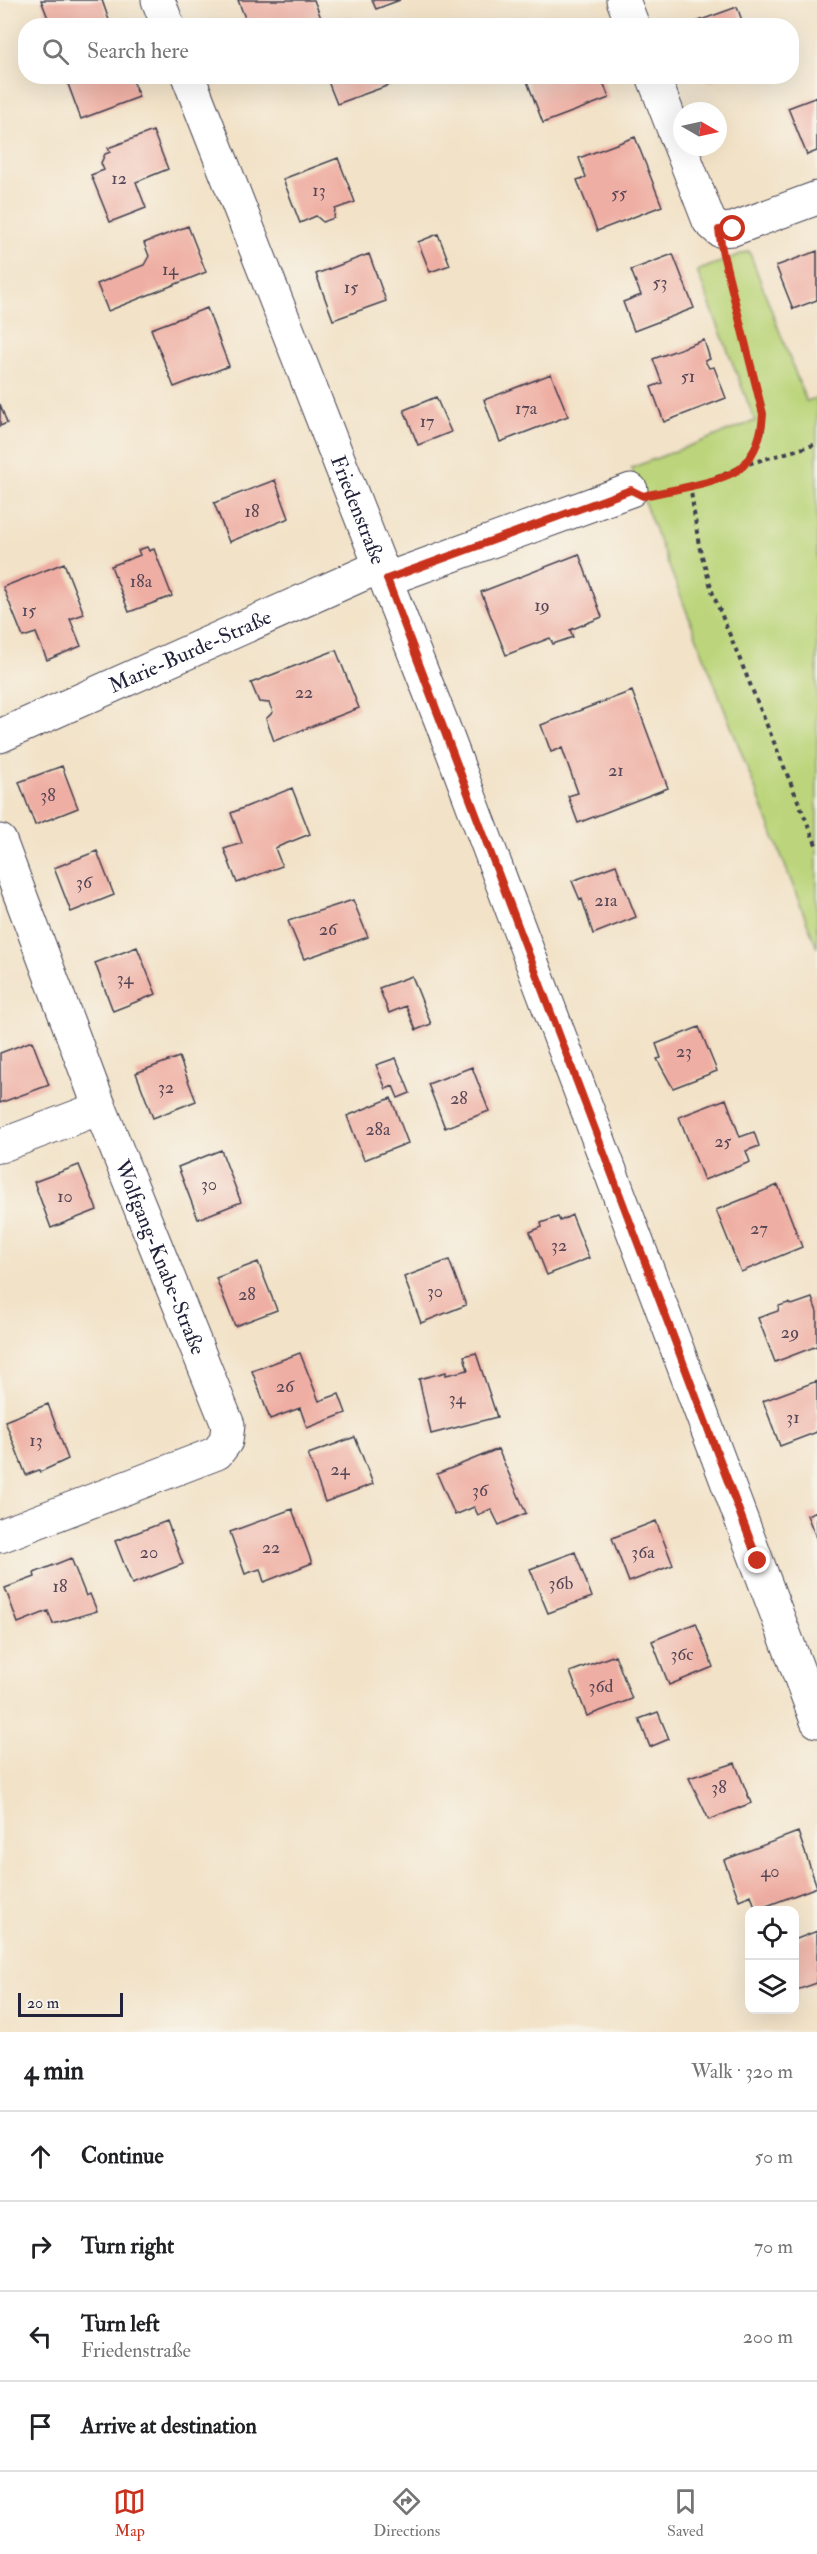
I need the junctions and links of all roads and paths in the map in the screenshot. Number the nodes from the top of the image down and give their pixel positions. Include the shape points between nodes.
1 (158, 0) edge
2 (623, 0) edge
3 (165, 18) edge
4 (630, 18) edge
5 (191, 84) edge
6 (656, 84) edge
7 (817, 198) edge
8 (719, 230) junction
9 (817, 444) edge
10 (742, 467) junction
11 (690, 485) junction
12 (631, 490) joint
13 (384, 573) junction
14 (0, 735) edge
15 (0, 841) edge
16 (817, 847) edge
17 (100, 1108) junction
18 (0, 1146) edge
19 (0, 1536) edge
20 (817, 1721) edge

1 - 3 street
2 - 4 street
5 - 13 street, Friedenstraße
6 - 8 street via 709,221
7 - 8 street via 733,229
8 - 10 path via 763,414 762,434
9 - 10 path
10 - 11 path via 709,482
11 - 12 path via 643,496
11 - 16 path via 699,546 713,594
12 - 13 street, Marie-Burde-Straße
13 - 14 street, Marie-Burde-Straße
13 - 20 street, Friedenstraße
15 - 17 street, Wolfgang-Knabe-Straße
17 - 18 street
17 - 19 street, Wolfgang-Knabe-Straße via 228,1425 226,1441 217,1454

